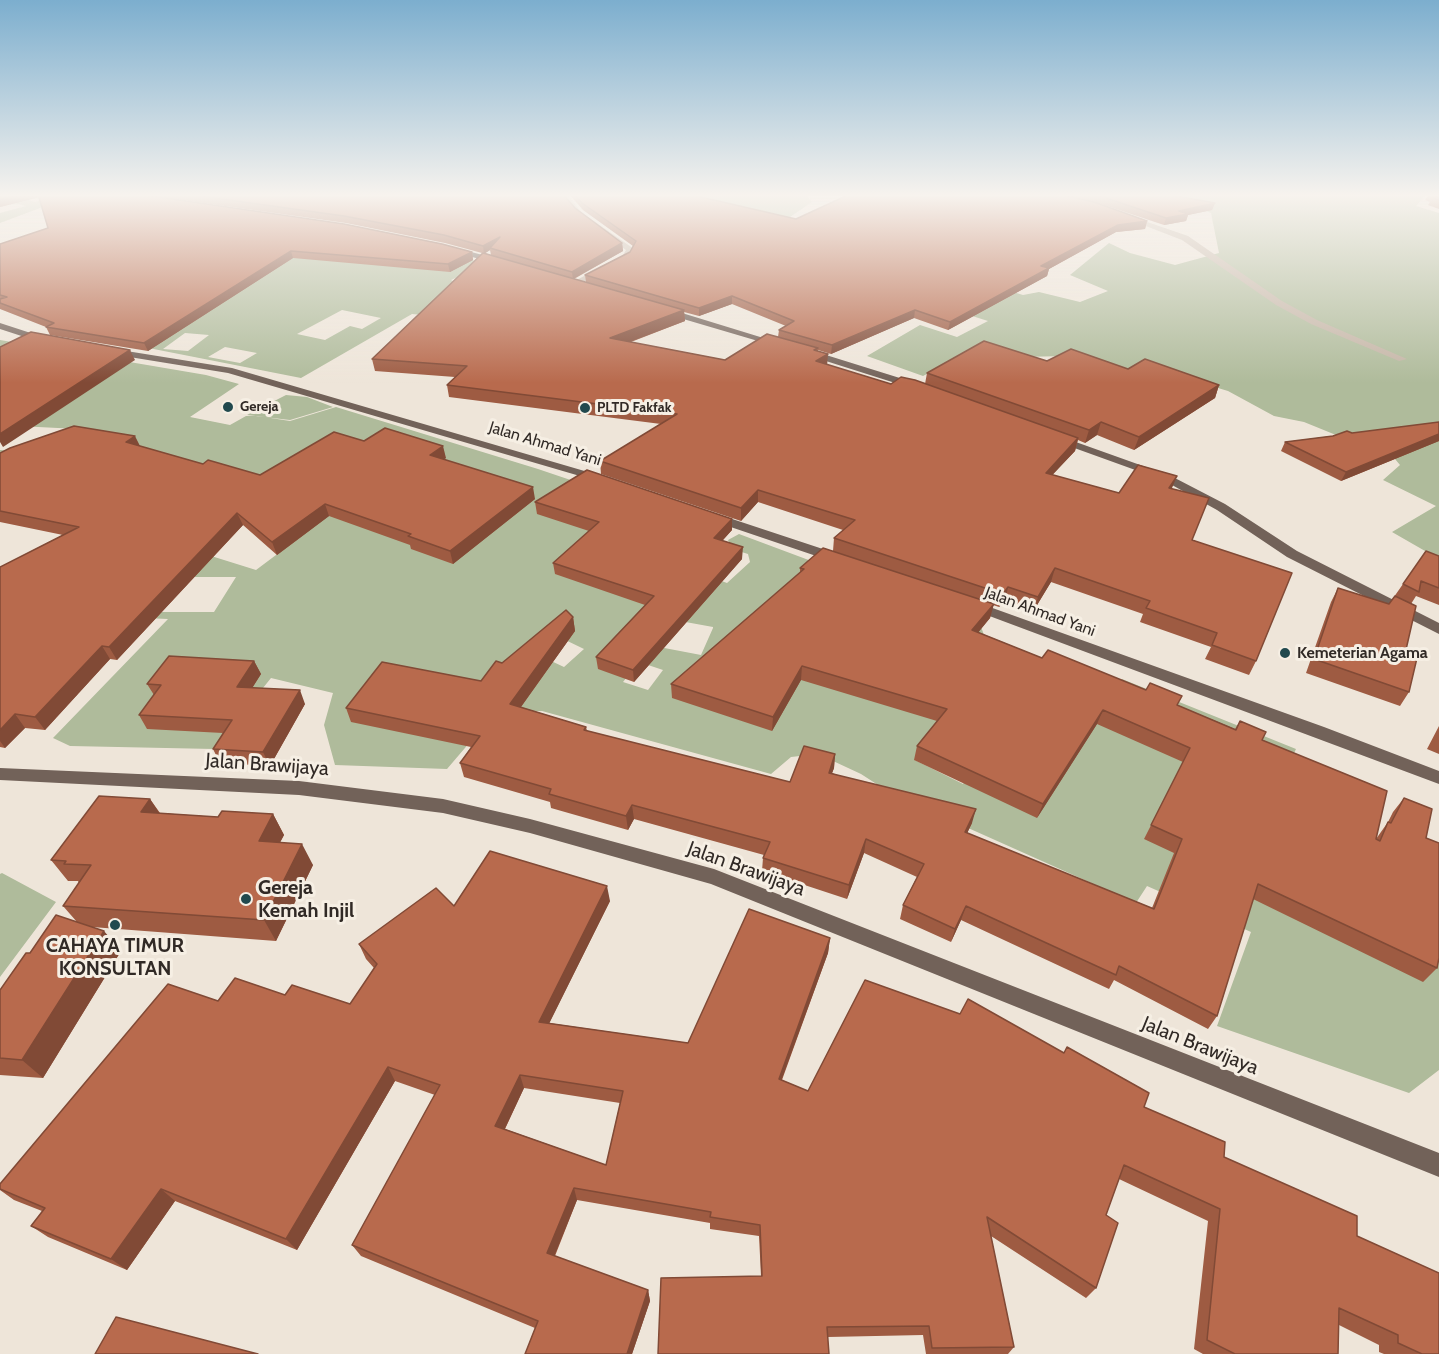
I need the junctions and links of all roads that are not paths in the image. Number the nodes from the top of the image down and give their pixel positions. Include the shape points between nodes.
1 (482, 257) edge
2 (624, 257) edge
3 (1213, 257) edge
4 (510, 265) edge
5 (565, 281) edge
6 (576, 284) junction
7 (591, 288) edge
8 (650, 306) edge
9 (0, 326) edge
10 (58, 343) edge
11 (99, 349) edge
12 (1402, 359) dead end
13 (924, 389) edge
14 (1045, 433) edge
15 (612, 482) edge
16 (702, 512) edge
17 (848, 562) edge
18 (960, 601) edge
19 (1439, 628) edge
20 (0, 774) edge
21 (1439, 778) edge
22 (1439, 1165) edge

1 - 4 main road
2 - 6 street
3 - 12 street via 1314,322
5 - 6 main road
6 - 7 main road
8 - 13 main road
9 - 10 main road
11 - 15 main road, Jalan Ahmad Yani via 229,370
14 - 19 main road via 1167,478 1221,507 1292,554
16 - 17 main road
18 - 21 main road, Jalan Ahmad Yani
20 - 22 main road, Jalan Brawijaya via 298,788 443,806 530,826 714,878

